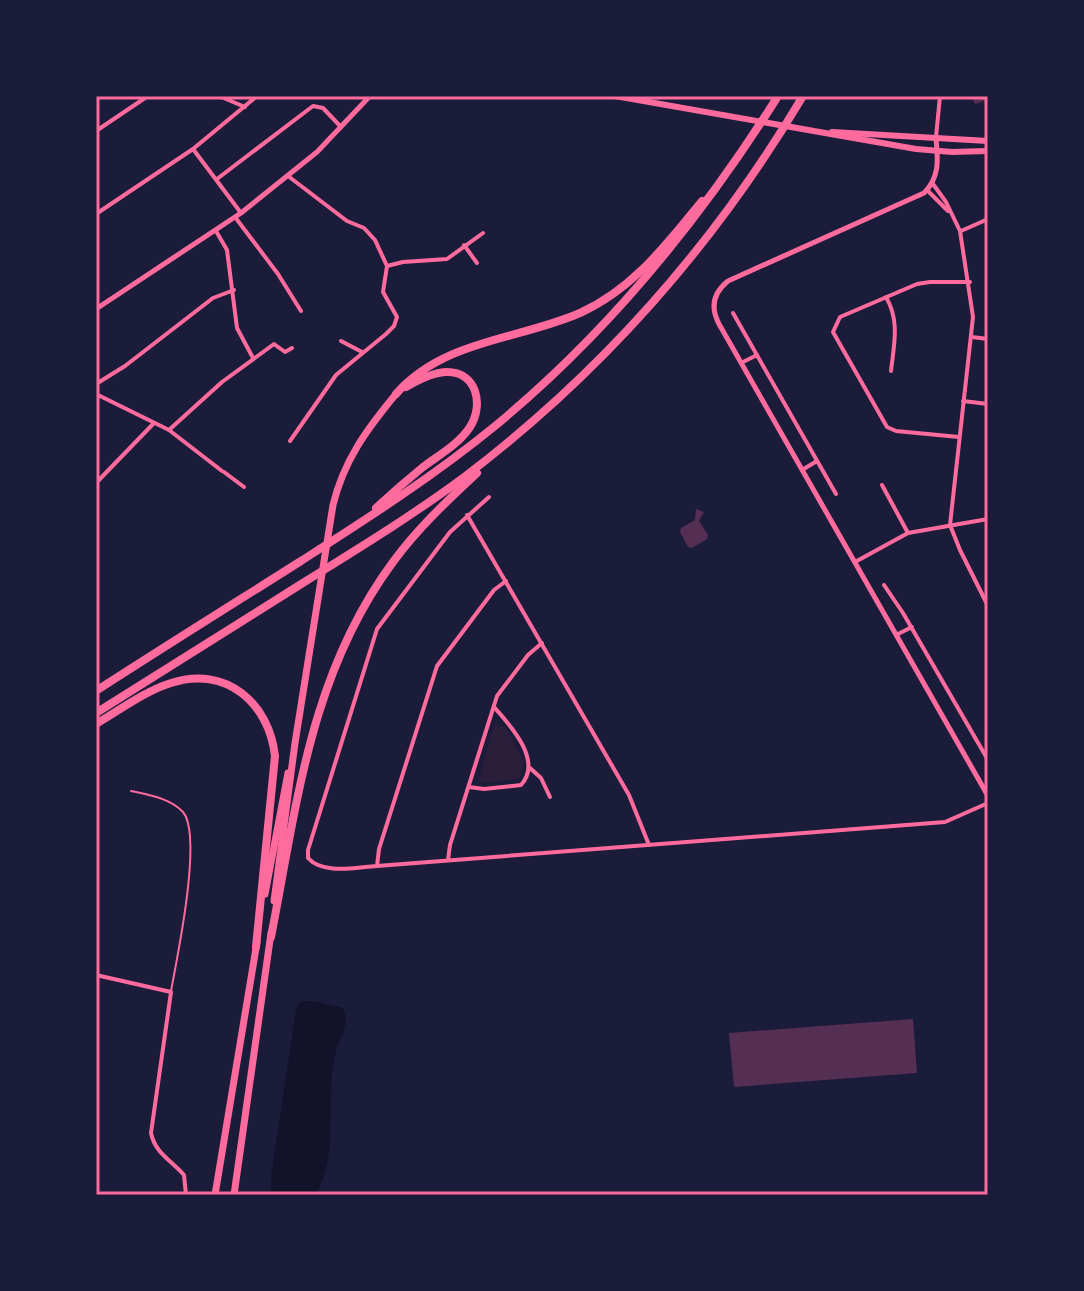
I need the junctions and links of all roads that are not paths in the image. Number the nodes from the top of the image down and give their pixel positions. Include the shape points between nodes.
1 (148, 96) edge
2 (219, 96) edge
3 (257, 96) edge
4 (370, 96) edge
5 (615, 96) edge
6 (778, 96) edge
7 (803, 96) edge
8 (940, 96) edge
9 (245, 107) junction
10 (341, 127) junction
11 (96, 131) edge
12 (825, 133) junction
13 (752, 137) junction
14 (936, 139) junction
15 (988, 141) edge
16 (193, 149) junction
17 (937, 151) junction
18 (988, 151) edge
19 (288, 176) junction
20 (217, 179) junction
21 (933, 184) junction
22 (927, 190) junction
23 (241, 213) junction
24 (950, 213) junction
25 (96, 214) edge
26 (235, 217) junction
27 (988, 219) edge
28 (216, 231) junction
29 (960, 231) junction
30 (483, 233) dead end
31 (464, 245) junction
32 (477, 263) dead end
33 (387, 266) junction
34 (970, 282) junction
35 (234, 290) junction
36 (886, 297) junction
37 (96, 309) edge
38 (301, 311) dead end
39 (733, 313) dead end
40 (972, 337) junction
41 (988, 339) edge
42 (341, 341) dead end
43 (292, 348) dead end
44 (362, 352) junction
45 (757, 355) junction
46 (253, 358) junction
47 (741, 363) junction
48 (891, 371) dead end
49 (96, 384) edge
50 (96, 394) edge
51 (396, 394) junction
52 (963, 401) junction
53 (988, 404) edge
54 (154, 423) junction
55 (169, 430) junction
56 (521, 431) junction
57 (959, 437) junction
58 (290, 441) dead end
59 (817, 461) junction
60 (802, 470) junction
61 (96, 483) edge
62 (882, 485) dead end
63 (244, 487) dead end
64 (836, 494) dead end
65 (489, 497) dead end
66 (467, 515) junction
67 (988, 519) edge
68 (950, 525) junction
69 (908, 533) junction
70 (339, 536) junction
71 (855, 563) junction
72 (506, 581) junction
73 (884, 585) dead end
74 (988, 606) edge
75 (912, 627) junction
76 (896, 635) junction
77 (542, 643) junction
78 (96, 691) edge
79 (494, 707) junction
80 (96, 713) edge
81 (96, 724) edge
82 (295, 743) junction
83 (988, 760) edge
84 (530, 768) junction
85 (469, 787) junction
86 (131, 791) dead end
87 (988, 796) edge
88 (550, 797) dead end
89 (988, 803) edge
90 (649, 845) junction
91 (448, 860) junction
92 (377, 866) junction
93 (271, 937) junction
94 (256, 947) junction
95 (96, 975) edge
96 (171, 992) junction
97 (186, 1195) edge
98 (215, 1195) edge
99 (234, 1195) edge

1 - 11 street
2 - 9 street
3 - 9 street
4 - 10 street
5 - 12 main road
6 - 13 highway
7 - 56 highway via 735,200 673,280
8 - 14 street
9 - 16 street
10 - 19 street
10 - 20 street via 320,106 313,106
12 - 14 main road
12 - 17 main road
13 - 51 highway via 659,255 622,287 579,313 443,358
13 - 70 highway via 671,249 570,359 457,456
14 - 15 main road
14 - 17 street
16 - 20 street
16 - 25 street
17 - 18 main road
17 - 21 street
19 - 23 street
19 - 33 street via 367,231
20 - 23 street
21 - 22 street
21 - 24 street
22 - 24 street
22 - 47 street via 723,285 713,310
23 - 26 street
24 - 29 street
26 - 28 street
26 - 38 street
27 - 29 street
28 - 35 street via 227,250
28 - 37 street
29 - 34 street
30 - 31 street
31 - 32 street
31 - 33 street via 447,259
33 - 44 street via 383,288 397,317 386,334
34 - 36 street via 924,282
34 - 40 street
35 - 46 street via 235,322
35 - 49 street via 213,298
36 - 48 street via 896,327
36 - 57 street via 840,317 834,338 887,427
39 - 45 street
40 - 41 street
40 - 52 street
42 - 44 street
43 - 46 street via 285,352 274,344
44 - 58 street via 330,381
45 - 47 street
45 - 59 street
46 - 55 street
47 - 60 street
50 - 54 street
51 - 70 highway via 431,375 454,373 473,386 477,412 458,440
51 - 82 main road via 370,424 341,476
52 - 53 street
52 - 57 street
54 - 55 street
54 - 61 street
55 - 63 street
56 - 80 highway via 410,515
56 - 93 highway via 412,537 346,639 311,734
57 - 68 street
59 - 60 street
59 - 64 street
60 - 71 street
62 - 69 street
65 - 66 street
66 - 72 street
66 - 92 street via 376,631 308,850 315,865
67 - 68 street
68 - 69 street
68 - 74 street
69 - 71 street
70 - 78 highway
71 - 76 street
72 - 77 street
72 - 92 street via 437,666
73 - 75 street
75 - 76 street
75 - 83 street
76 - 87 street
77 - 79 street via 500,690
77 - 90 street via 629,795
79 - 84 street via 510,725
79 - 85 street
81 - 94 highway via 160,687 192,679 226,684 255,705 271,734 275,756
82 - 93 main road
82 - 94 main road
84 - 85 street via 521,785
84 - 88 street
85 - 91 street
86 - 96 lane via 168,802 189,822 186,896
89 - 90 street via 945,822
90 - 91 street
91 - 92 street
93 - 99 main road
94 - 98 main road
95 - 96 street
96 - 97 street via 151,1133 160,1154 184,1175

